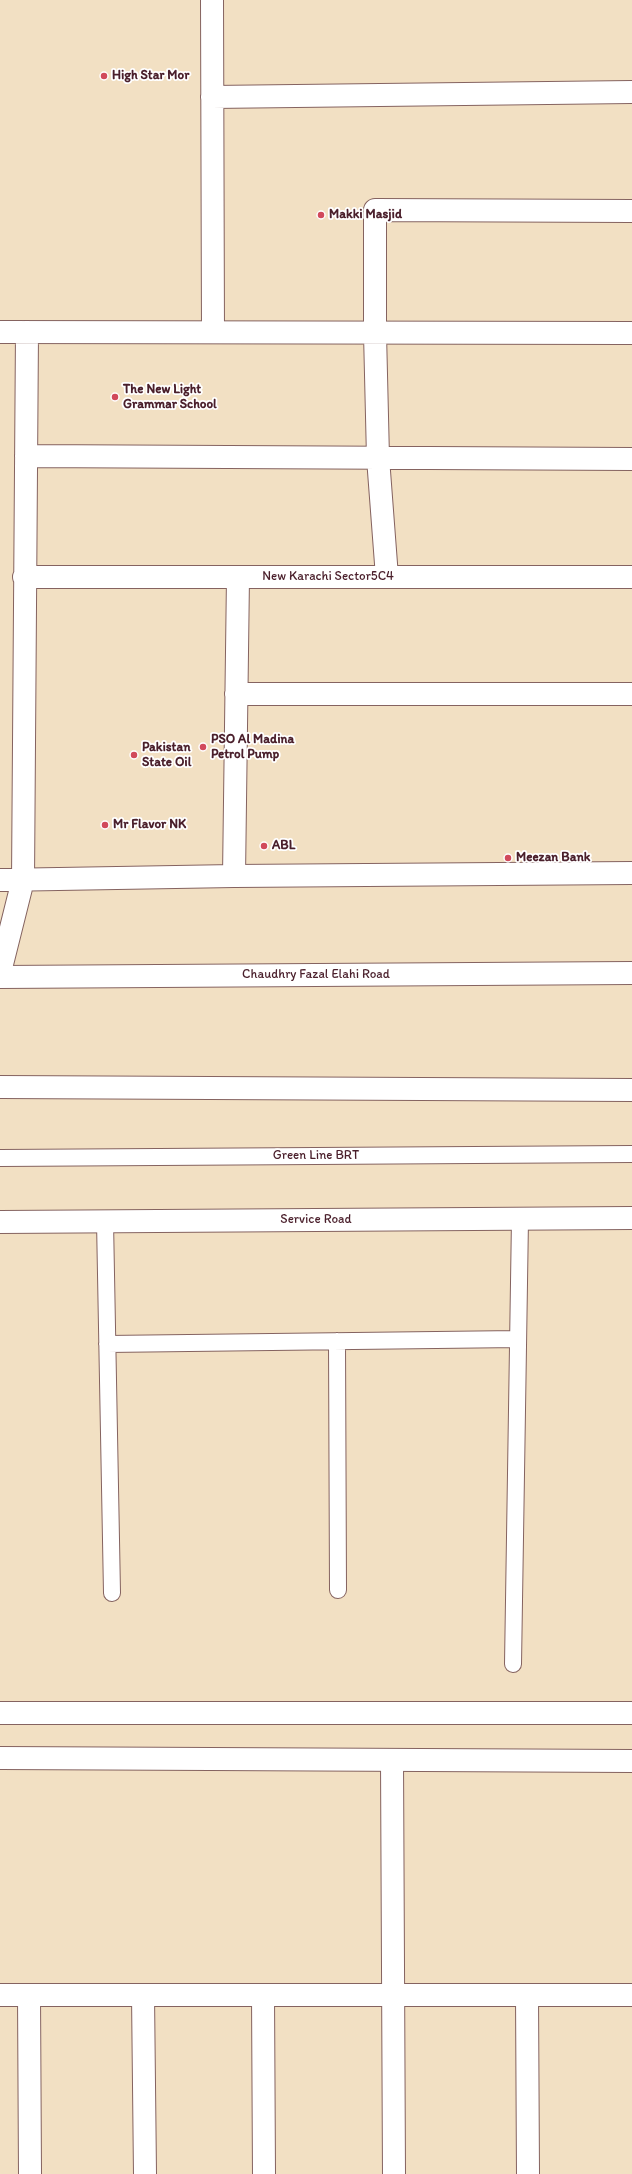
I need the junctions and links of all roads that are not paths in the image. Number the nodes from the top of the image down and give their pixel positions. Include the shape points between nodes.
1 (212, 0) edge
2 (632, 92) edge
3 (212, 97) junction
4 (632, 211) edge
5 (0, 332) edge
6 (27, 332) junction
7 (213, 332) junction
8 (374, 333) junction
9 (632, 333) edge
10 (26, 456) junction
11 (378, 458) junction
12 (632, 459) edge
13 (238, 577) junction
14 (387, 577) junction
15 (632, 577) edge
16 (24, 578) junction
17 (236, 694) junction
18 (632, 694) edge
19 (632, 873) edge
20 (234, 876) junction
21 (0, 880) edge
22 (23, 880) junction
23 (629, 970) edge
24 (0, 972) edge
25 (0, 977) edge
26 (0, 1087) edge
27 (632, 1090) edge
28 (632, 1154) edge
29 (0, 1158) edge
30 (632, 1218) edge
31 (520, 1219) junction
32 (105, 1221) junction
33 (0, 1222) edge
34 (518, 1339) junction
35 (337, 1341) junction
36 (107, 1344) junction
37 (338, 1590) dead end
38 (112, 1593) dead end
39 (513, 1664) dead end
40 (0, 1713) edge
41 (632, 1713) edge
42 (0, 1758) edge
43 (392, 1760) junction
44 (632, 1761) edge
45 (0, 1995) edge
46 (29, 1995) junction
47 (143, 1995) junction
48 (263, 1995) junction
49 (393, 1995) junction
50 (527, 1995) junction
51 (632, 1995) edge
52 (30, 2174) edge
53 (145, 2174) edge
54 (264, 2174) edge
55 (394, 2174) edge
56 (528, 2174) edge

1 - 3 street
2 - 3 street
3 - 7 street
4 - 8 street via 375,210
5 - 6 street
6 - 7 street
6 - 10 street
7 - 8 street
8 - 9 street
8 - 11 street
10 - 11 street
10 - 16 street
11 - 12 street
11 - 14 street
13 - 14 street, New Karachi Sector5C4
13 - 16 street, New Karachi Sector5C4
13 - 17 street
14 - 15 street, New Karachi Sector5C4
16 - 22 street
17 - 18 street
17 - 20 street
19 - 20 street
20 - 22 street
21 - 22 street
22 - 24 street
23 - 25 street, Chaudhry Fazal Elahi Road
26 - 27 street
28 - 29 lane, Green Line BRT
30 - 31 street, Service Road
31 - 32 street, Service Road
31 - 34 lane
32 - 33 street, Service Road
32 - 36 lane
34 - 35 lane
34 - 39 lane
35 - 36 lane
35 - 37 lane
36 - 38 lane
40 - 41 street
42 - 43 street
43 - 44 street
43 - 49 street
45 - 46 street
46 - 47 street
46 - 52 street
47 - 48 street
47 - 53 street
48 - 49 street
48 - 54 street
49 - 50 street
49 - 55 street
50 - 51 street
50 - 56 street

